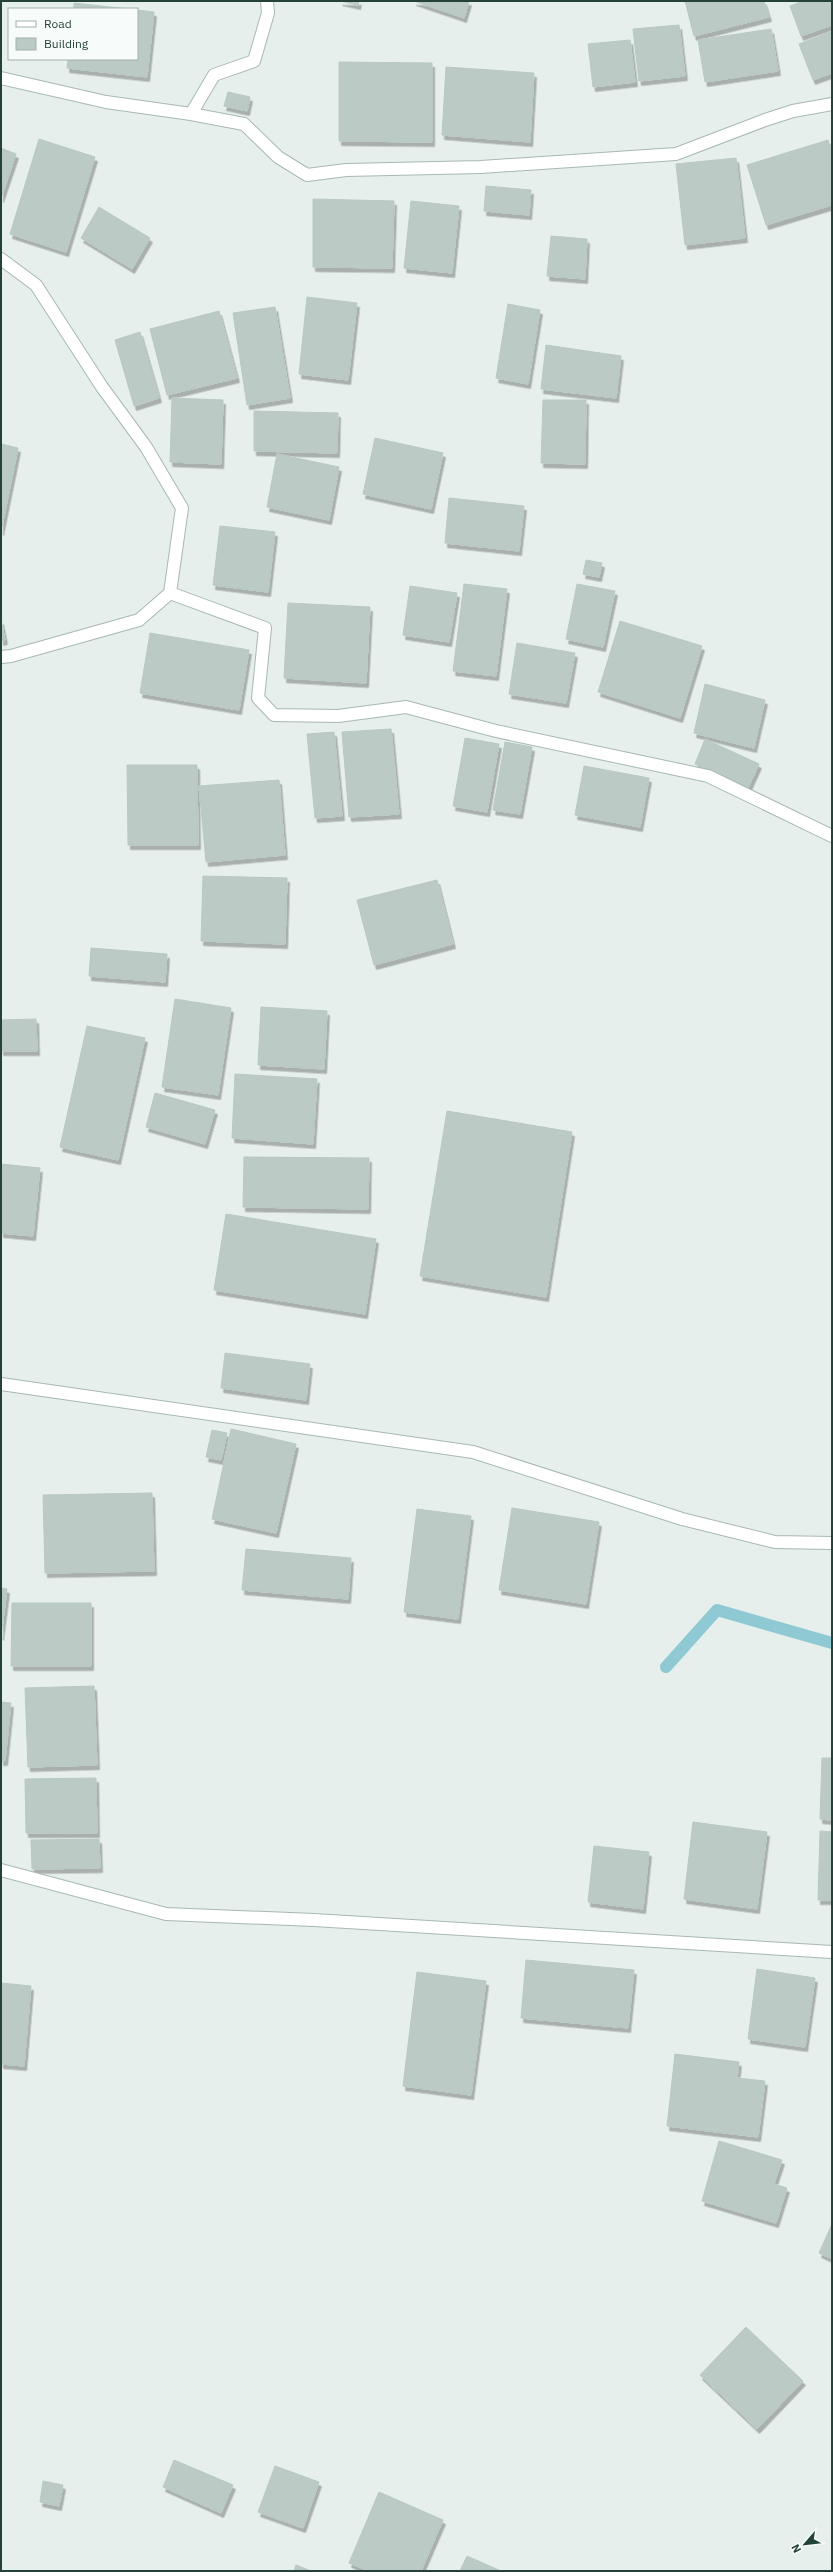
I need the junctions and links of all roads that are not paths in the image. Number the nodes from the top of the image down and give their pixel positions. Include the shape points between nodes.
1 (267, 1) edge
2 (1, 78) edge
3 (832, 104) edge
4 (192, 114) junction
5 (1, 259) edge
6 (170, 593) junction
7 (1, 657) edge
8 (832, 836) edge
9 (1, 1384) edge
10 (832, 1543) edge
11 (1, 1870) edge
12 (832, 1952) edge

1 - 4 street via 268,13 254,61 214,75
2 - 4 street via 106,102
3 - 4 street via 793,111 676,154 482,167 346,170 306,175 278,157 244,124
5 - 6 street via 36,285 102,387 146,448 182,508
6 - 7 street via 139,620
6 - 8 street via 265,628 258,698 274,715 338,716 406,707 496,731 708,776
9 - 10 street via 474,1452 682,1519 775,1542
11 - 12 street via 166,1914 314,1920

